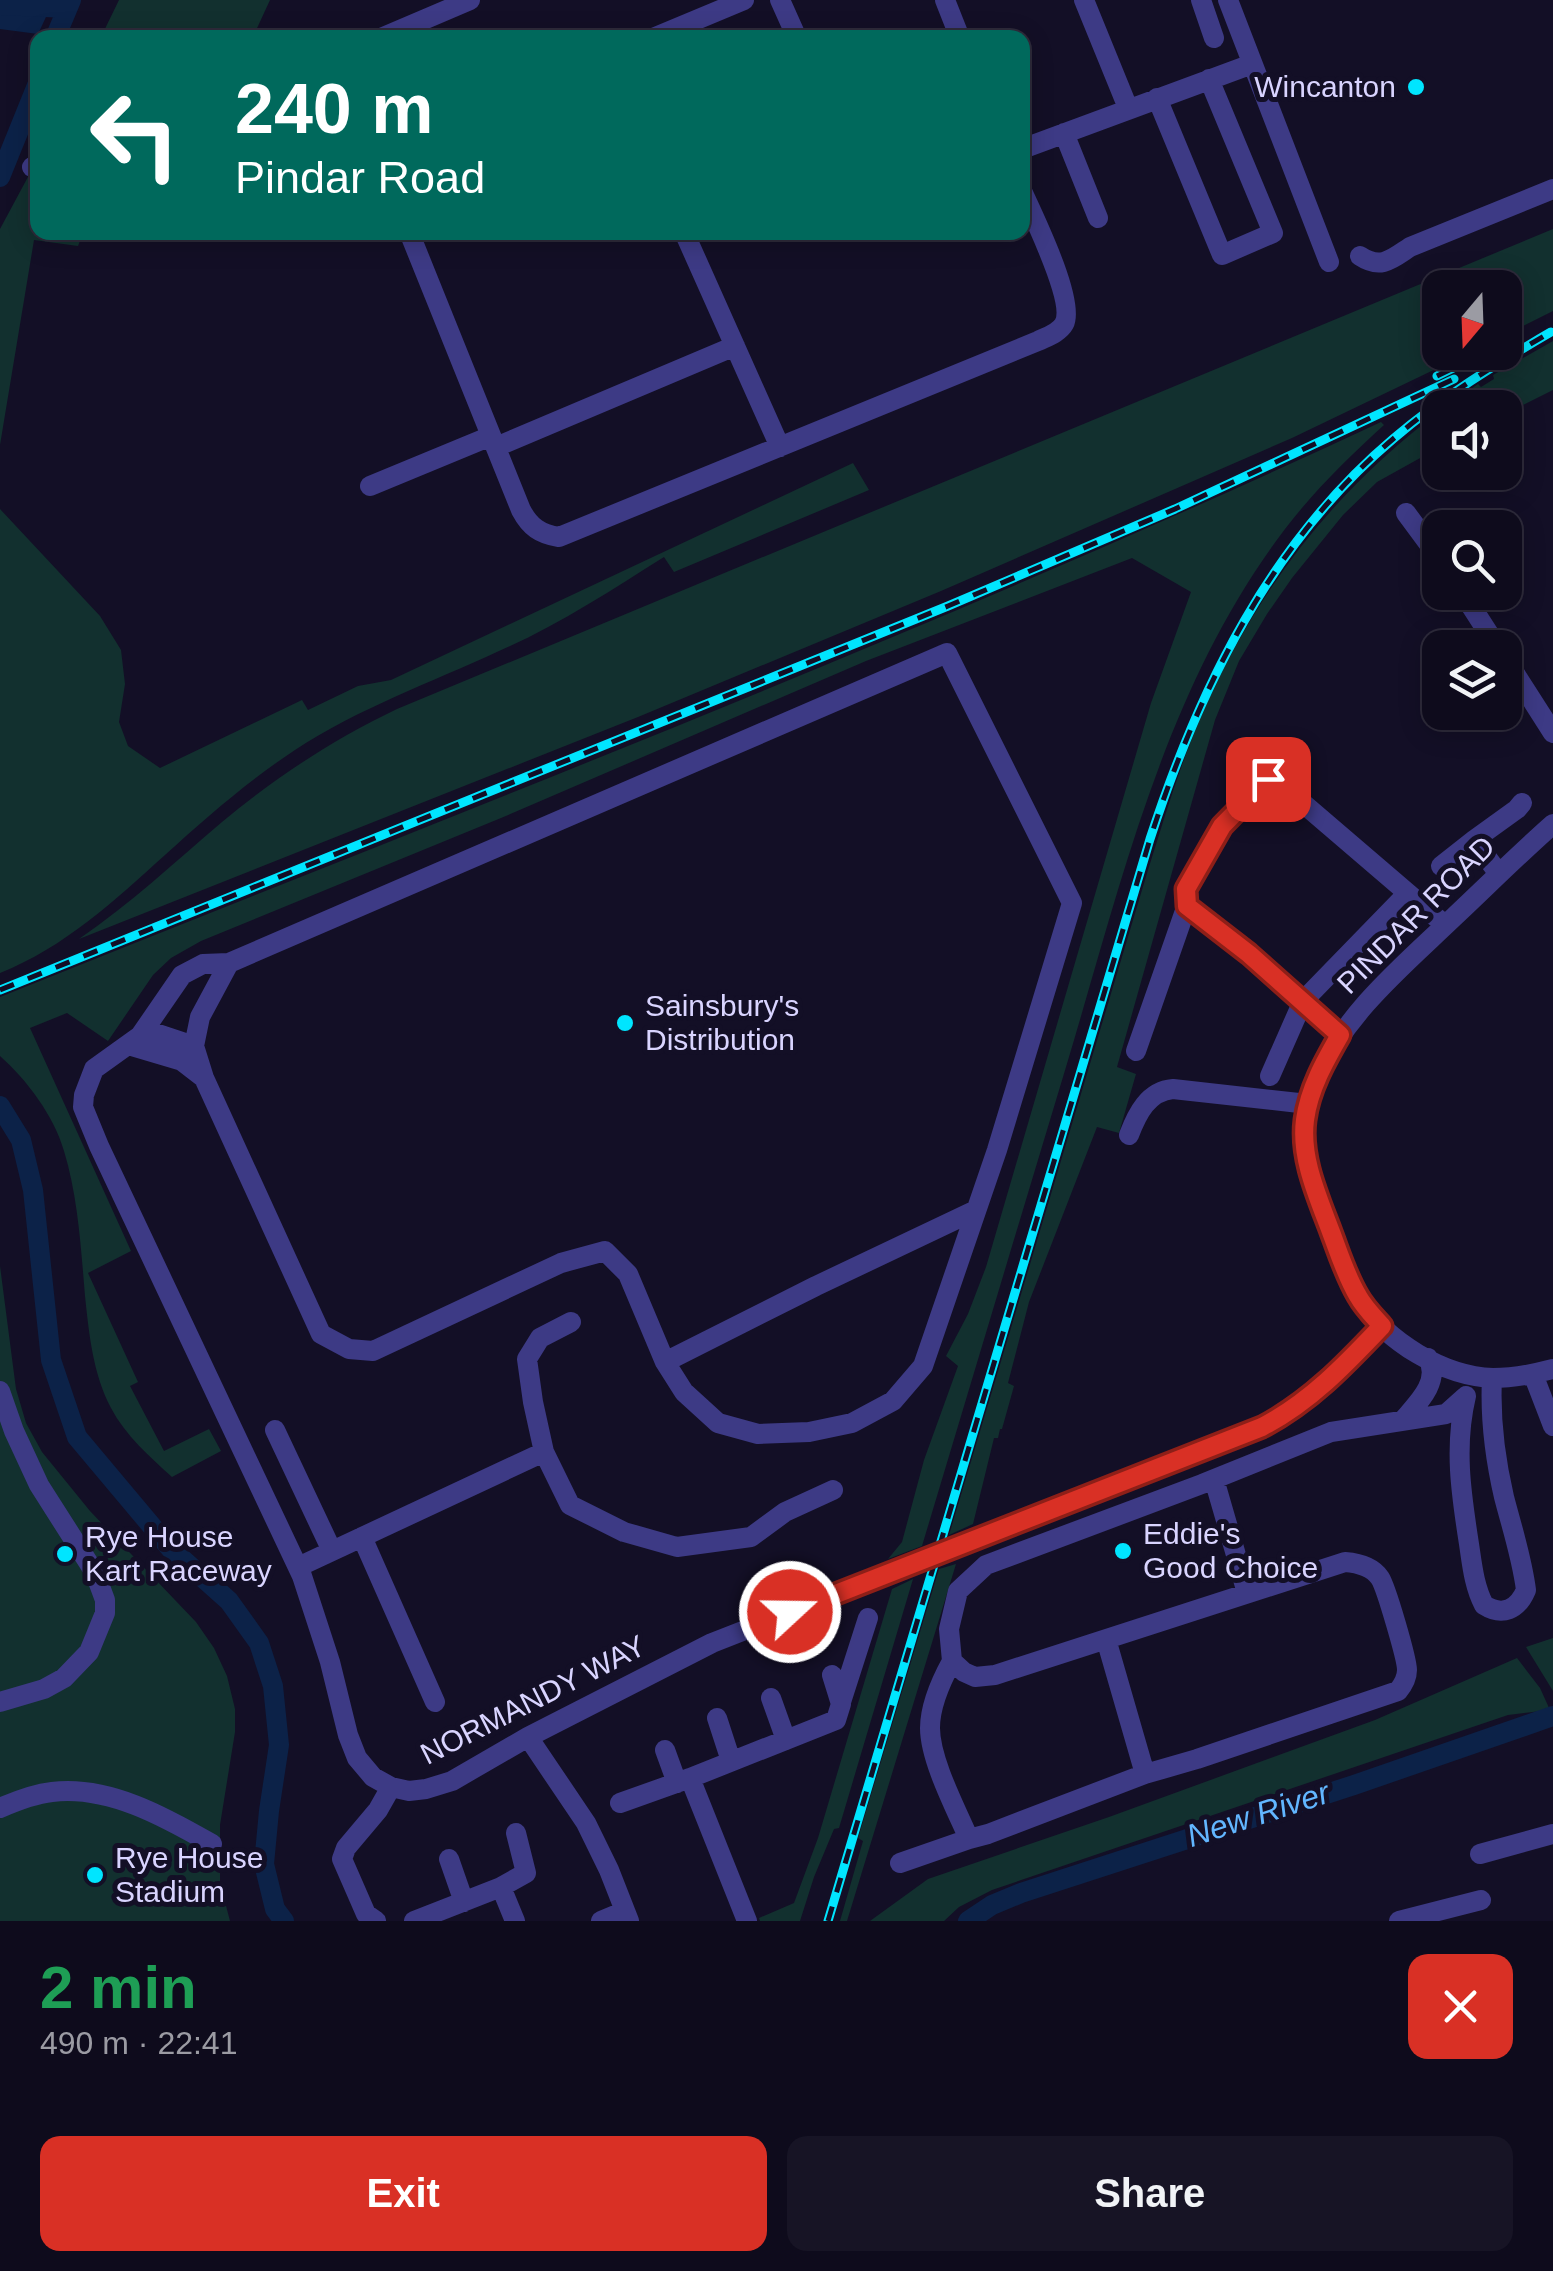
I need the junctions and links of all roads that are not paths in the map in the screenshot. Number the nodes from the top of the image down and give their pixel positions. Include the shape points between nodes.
1 (470, 0) edge
2 (744, 0) edge
3 (780, 0) edge
4 (945, 0) edge
5 (1084, 0) edge
6 (1200, 0) edge
7 (1228, 0) edge
8 (399, 30) edge
9 (672, 30) edge
10 (793, 30) edge
11 (957, 30) edge
12 (1214, 38) dead end
13 (1252, 64) junction
14 (1209, 79) junction
15 (1157, 98) junction
16 (1128, 108) junction
17 (1064, 132) junction
18 (1030, 146) edge
19 (1553, 189) edge
20 (1030, 210) edge
21 (1098, 218) dead end
22 (411, 240) edge
23 (688, 240) edge
24 (1360, 256) dead end
25 (1329, 262) dead end
26 (735, 346) junction
27 (494, 442) junction
28 (780, 447) junction
29 (370, 486) dead end
30 (1406, 512) dead end
31 (1422, 534) edge
32 (1522, 685) edge
33 (1553, 733) edge
34 (1522, 803) dead end
35 (1553, 824) edge
36 (1474, 840) junction
37 (1441, 866) dead end
38 (1499, 874) junction
39 (1407, 894) junction
40 (1187, 906) junction
41 (1445, 926) junction
42 (229, 963) junction
43 (1303, 1001) junction
44 (146, 1030) junction
45 (1340, 1035) junction
46 (128, 1045) junction
47 (194, 1046) junction
48 (1136, 1051) dead end
49 (1270, 1076) dead end
50 (204, 1078) junction
51 (1308, 1104) junction
52 (1129, 1135) dead end
53 (976, 1210) junction
54 (571, 1322) dead end
55 (1382, 1326) junction
56 (1428, 1358) junction
57 (665, 1362) junction
58 (1543, 1372) edge
59 (1482, 1376) junction
60 (0, 1390) edge
61 (1465, 1397) junction
62 (1404, 1419) junction
63 (1553, 1426) edge
64 (275, 1430) dead end
65 (544, 1452) junction
66 (1214, 1479) junction
67 (833, 1490) dead end
68 (362, 1537) junction
69 (332, 1551) junction
70 (298, 1567) junction
71 (1247, 1593) junction
72 (868, 1618) dead end
73 (1106, 1639) junction
74 (952, 1662) junction
75 (832, 1675) dead end
76 (771, 1698) dead end
77 (0, 1702) edge
78 (435, 1702) dead end
79 (840, 1704) junction
80 (718, 1718) dead end
81 (528, 1737) junction
82 (786, 1740) junction
83 (665, 1750) dead end
84 (732, 1761) junction
85 (1145, 1774) junction
86 (683, 1781) junction
87 (391, 1786) junction
88 (620, 1803) dead end
89 (0, 1808) edge
90 (516, 1833) dead end
91 (1553, 1834) edge
92 (969, 1840) junction
93 (212, 1844) dead end
94 (1480, 1854) dead end
95 (448, 1859) dead end
96 (900, 1863) dead end
97 (501, 1887) junction
98 (1481, 1900) dead end
99 (464, 1902) junction
100 (627, 1916) edge
101 (376, 1921) edge
102 (414, 1921) edge
103 (515, 1921) edge
104 (601, 1921) edge
105 (747, 1921) edge
106 (1399, 1921) edge

1 - 8 street
2 - 9 street
3 - 10 street
4 - 11 street
5 - 16 street
6 - 12 street
7 - 13 street
13 - 14 street
13 - 25 street
14 - 15 street
14 - 15 street via 1273,233 1222,254
15 - 16 street
16 - 17 street
17 - 18 street
17 - 21 street
19 - 24 street via 1390,261
20 - 28 street via 1067,302 1060,329
22 - 27 street
23 - 26 street
26 - 27 street
26 - 28 street
27 - 28 street via 527,521 559,537
27 - 29 street
30 - 31 street
32 - 33 street
34 - 36 street
35 - 38 street, PINDAR ROAD
36 - 37 street
36 - 38 street
38 - 41 street, PINDAR ROAD
39 - 40 street via 1268,779 1222,826 1186,889
39 - 41 street
39 - 43 street
40 - 43 street
40 - 48 street
41 - 45 street, PINDAR ROAD
42 - 44 street, NORMANDY WAY via 203,964 182,975
42 - 47 street via 200,1017
42 - 53 street, NORMANDY WAY via 947,653 1072,903
43 - 45 street
43 - 49 street
44 - 46 street, NORMANDY WAY
44 - 47 street
45 - 51 street, PINDAR ROAD
46 - 50 street via 182,1061
46 - 70 street, NORMANDY WAY via 94,1070 83,1107
47 - 50 street
50 - 57 street via 321,1334 349,1349 374,1351 561,1263 605,1252 628,1274
51 - 52 street via 1160,1090
51 - 55 street, PINDAR ROAD via 1304,1130 1312,1180 1351,1282
53 - 57 street
53 - 57 street via 923,1366 893,1401 852,1423 758,1434 718,1423 684,1392
54 - 65 street via 540,1338 528,1359
55 - 56 street, PINDAR ROAD
55 - 81 street, NORMANDY WAY, bridge via 1316,1392 1262,1427 712,1643
56 - 59 street, PINDAR ROAD
56 - 62 street via 1430,1383
58 - 59 street, PINDAR ROAD
58 - 63 street
59 - 61 street
59 - 61 street via 1526,1590 1507,1611 1484,1604 1470,1556 1458,1452
60 - 77 street via 39,1484 95,1573 106,1613 89,1652 64,1678
61 - 62 street via 1446,1414
62 - 66 street via 1331,1432
64 - 69 street
65 - 67 street via 570,1504 624,1532 677,1547 751,1538
65 - 68 street
66 - 71 street
66 - 74 street via 986,1565 958,1591 949,1629
68 - 69 street
68 - 78 street
69 - 70 street
70 - 87 street, NORMANDY WAY via 357,1758
71 - 73 street
71 - 85 street via 1345,1562 1361,1564 1380,1577 1405,1653 1404,1684
72 - 79 street
73 - 74 street via 995,1675 975,1677
73 - 85 street
74 - 92 street via 930,1727 934,1754
75 - 79 street
76 - 82 street
79 - 82 street via 836,1720
80 - 84 street
81 - 87 street, NORMANDY WAY via 452,1781 426,1790
81 - 100 street via 586,1823
82 - 84 street
83 - 86 street
84 - 86 street
85 - 92 street
86 - 88 street
86 - 105 street
87 - 101 street via 342,1859 366,1914
89 - 93 street via 53,1791 112,1798
90 - 97 street via 526,1874
91 - 94 street
92 - 96 street
95 - 99 street
97 - 99 street
97 - 103 street
98 - 106 street
99 - 102 street
100 - 104 street

